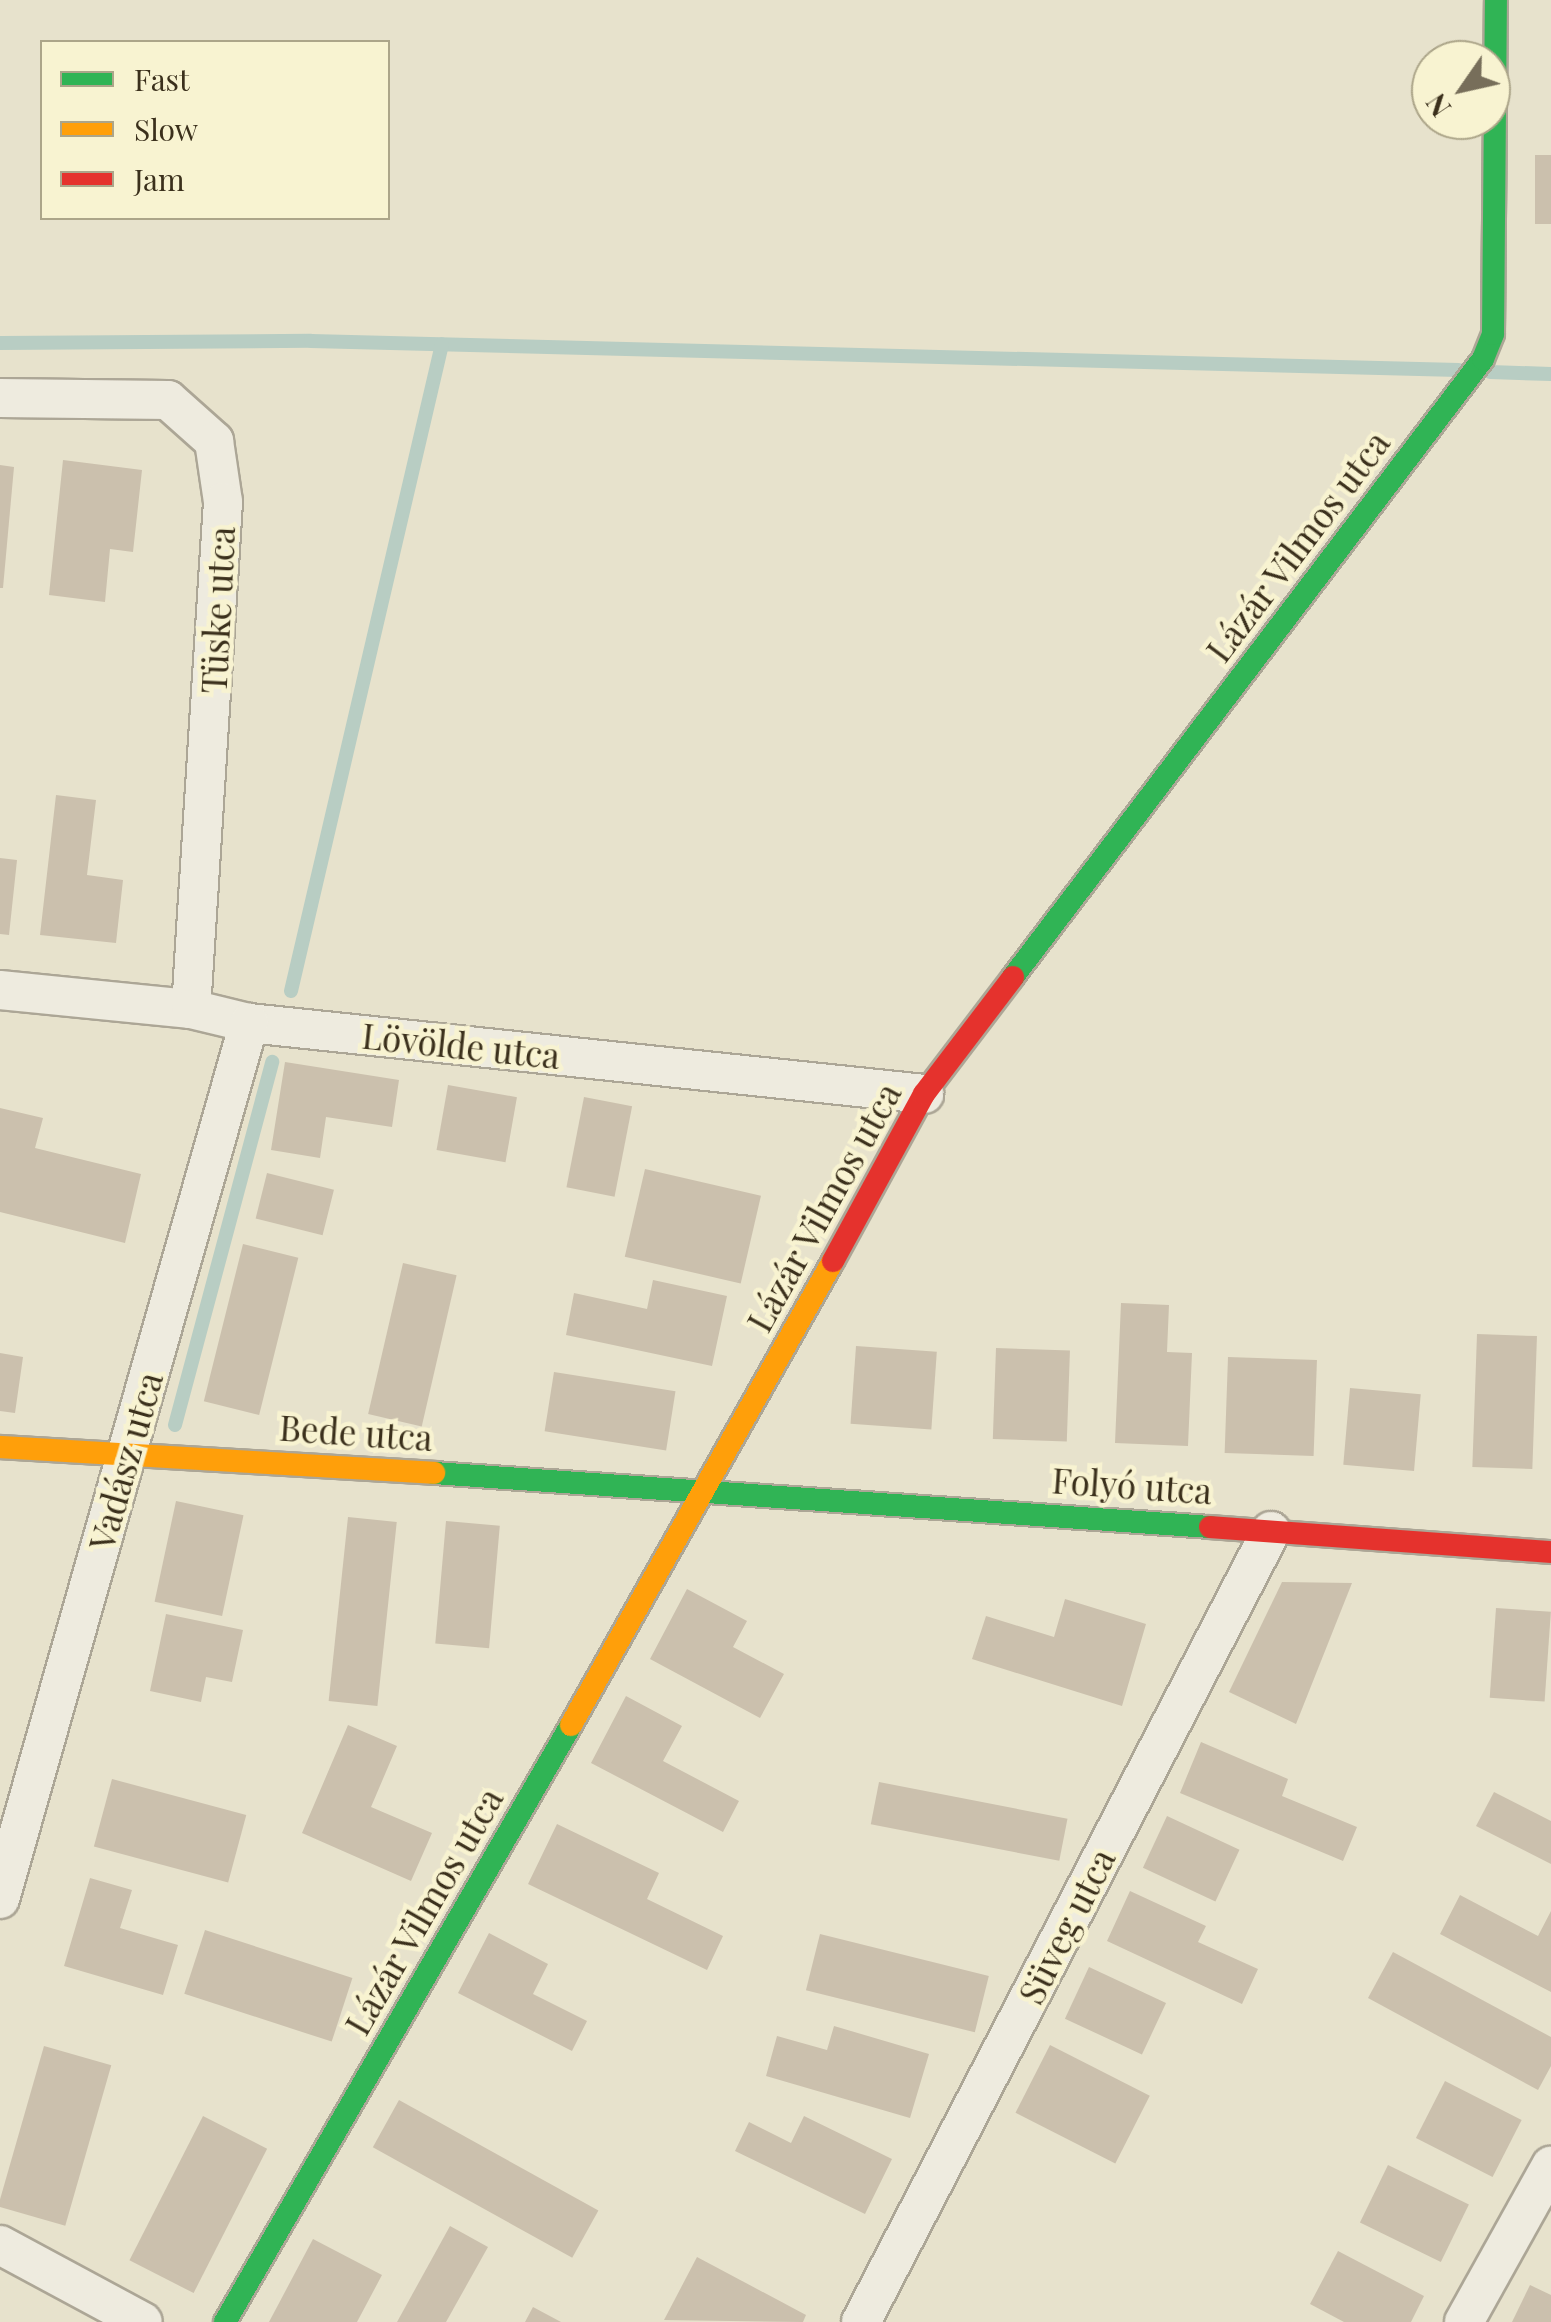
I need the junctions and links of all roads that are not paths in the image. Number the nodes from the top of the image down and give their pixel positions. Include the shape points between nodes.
1 (1496, 0) edge
2 (0, 398) edge
3 (0, 990) edge
4 (191, 1009) junction
5 (250, 1023) junction
6 (924, 1094) junction
7 (0, 1447) edge
8 (128, 1453) junction
9 (708, 1489) junction
10 (1271, 1530) junction
11 (1551, 1552) edge
12 (0, 1899) edge
13 (1551, 2166) edge
14 (0, 2245) edge
15 (142, 2322) edge
16 (225, 2322) edge
17 (861, 2322) edge
18 (1464, 2322) edge

1 - 6 street, Lázár Vilmos utca via 1494,334 1484,359
2 - 4 street, Tüske utca via 168,400 214,441 223,502
3 - 4 street, Lövölde utca
4 - 5 street, Lövölde utca
5 - 6 street, Lövölde utca
5 - 8 street, Vadász utca
6 - 9 street, Lázár Vilmos utca
7 - 8 street, Bede utca
8 - 9 street, Bede utca
8 - 12 street, Vadász utca
9 - 10 street, Folyó utca
9 - 16 street, Lázár Vilmos utca
10 - 11 street, Folyó utca
10 - 17 street, Süveg utca
13 - 18 street
14 - 15 street

